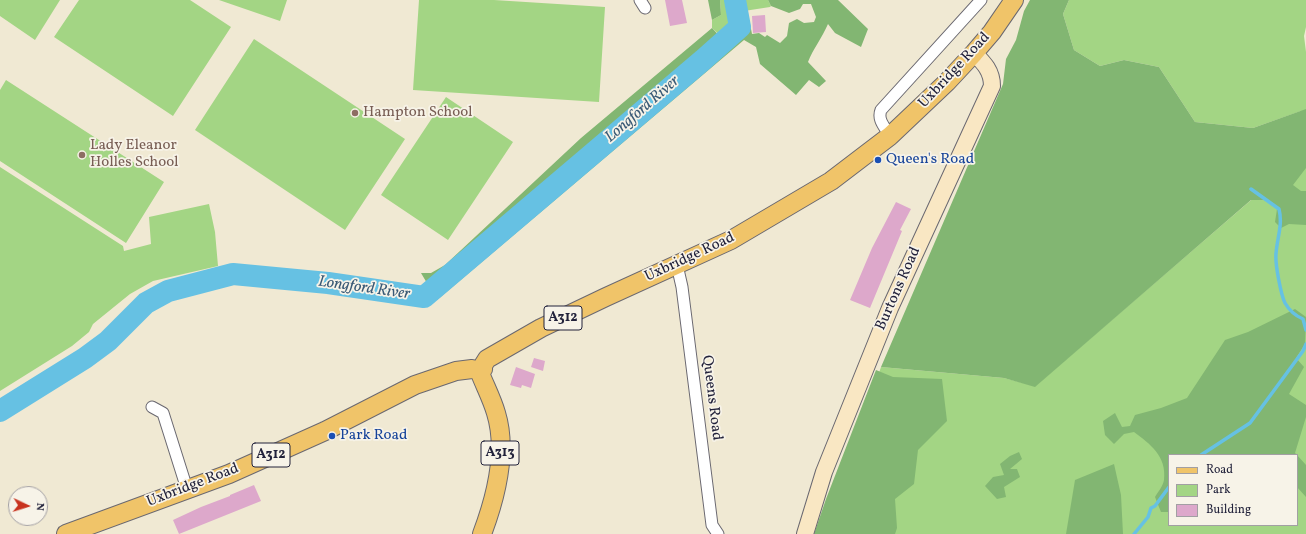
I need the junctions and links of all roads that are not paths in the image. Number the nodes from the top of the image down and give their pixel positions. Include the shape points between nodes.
1 (1014, 0) edge
2 (976, 2) edge
3 (974, 53) junction
4 (890, 136) junction
5 (677, 265) junction
6 (478, 369) junction
7 (152, 407) dead end
8 (187, 489) junction
9 (66, 534) edge
10 (482, 534) edge
11 (718, 534) edge
12 (805, 534) edge

1 - 3 main road, Uxbridge Road / A312
2 - 4 street, Uxbridge Road via 881,110 880,120
3 - 4 main road, Uxbridge Road / A312
3 - 12 street, Burtons Road via 990,72 992,86 890,308 824,472
4 - 5 main road, Uxbridge Road / A312 via 831,181 731,240
5 - 6 main road, Uxbridge Road / A312 via 541,328 487,359
5 - 11 street, Queens Road via 712,525
6 - 8 main road, Uxbridge Road / A312 via 456,371 415,385 331,428 229,474
6 - 10 main road, A313 via 496,414 501,446 500,475
7 - 8 street via 162,413
8 - 9 main road, Uxbridge Road / A312

